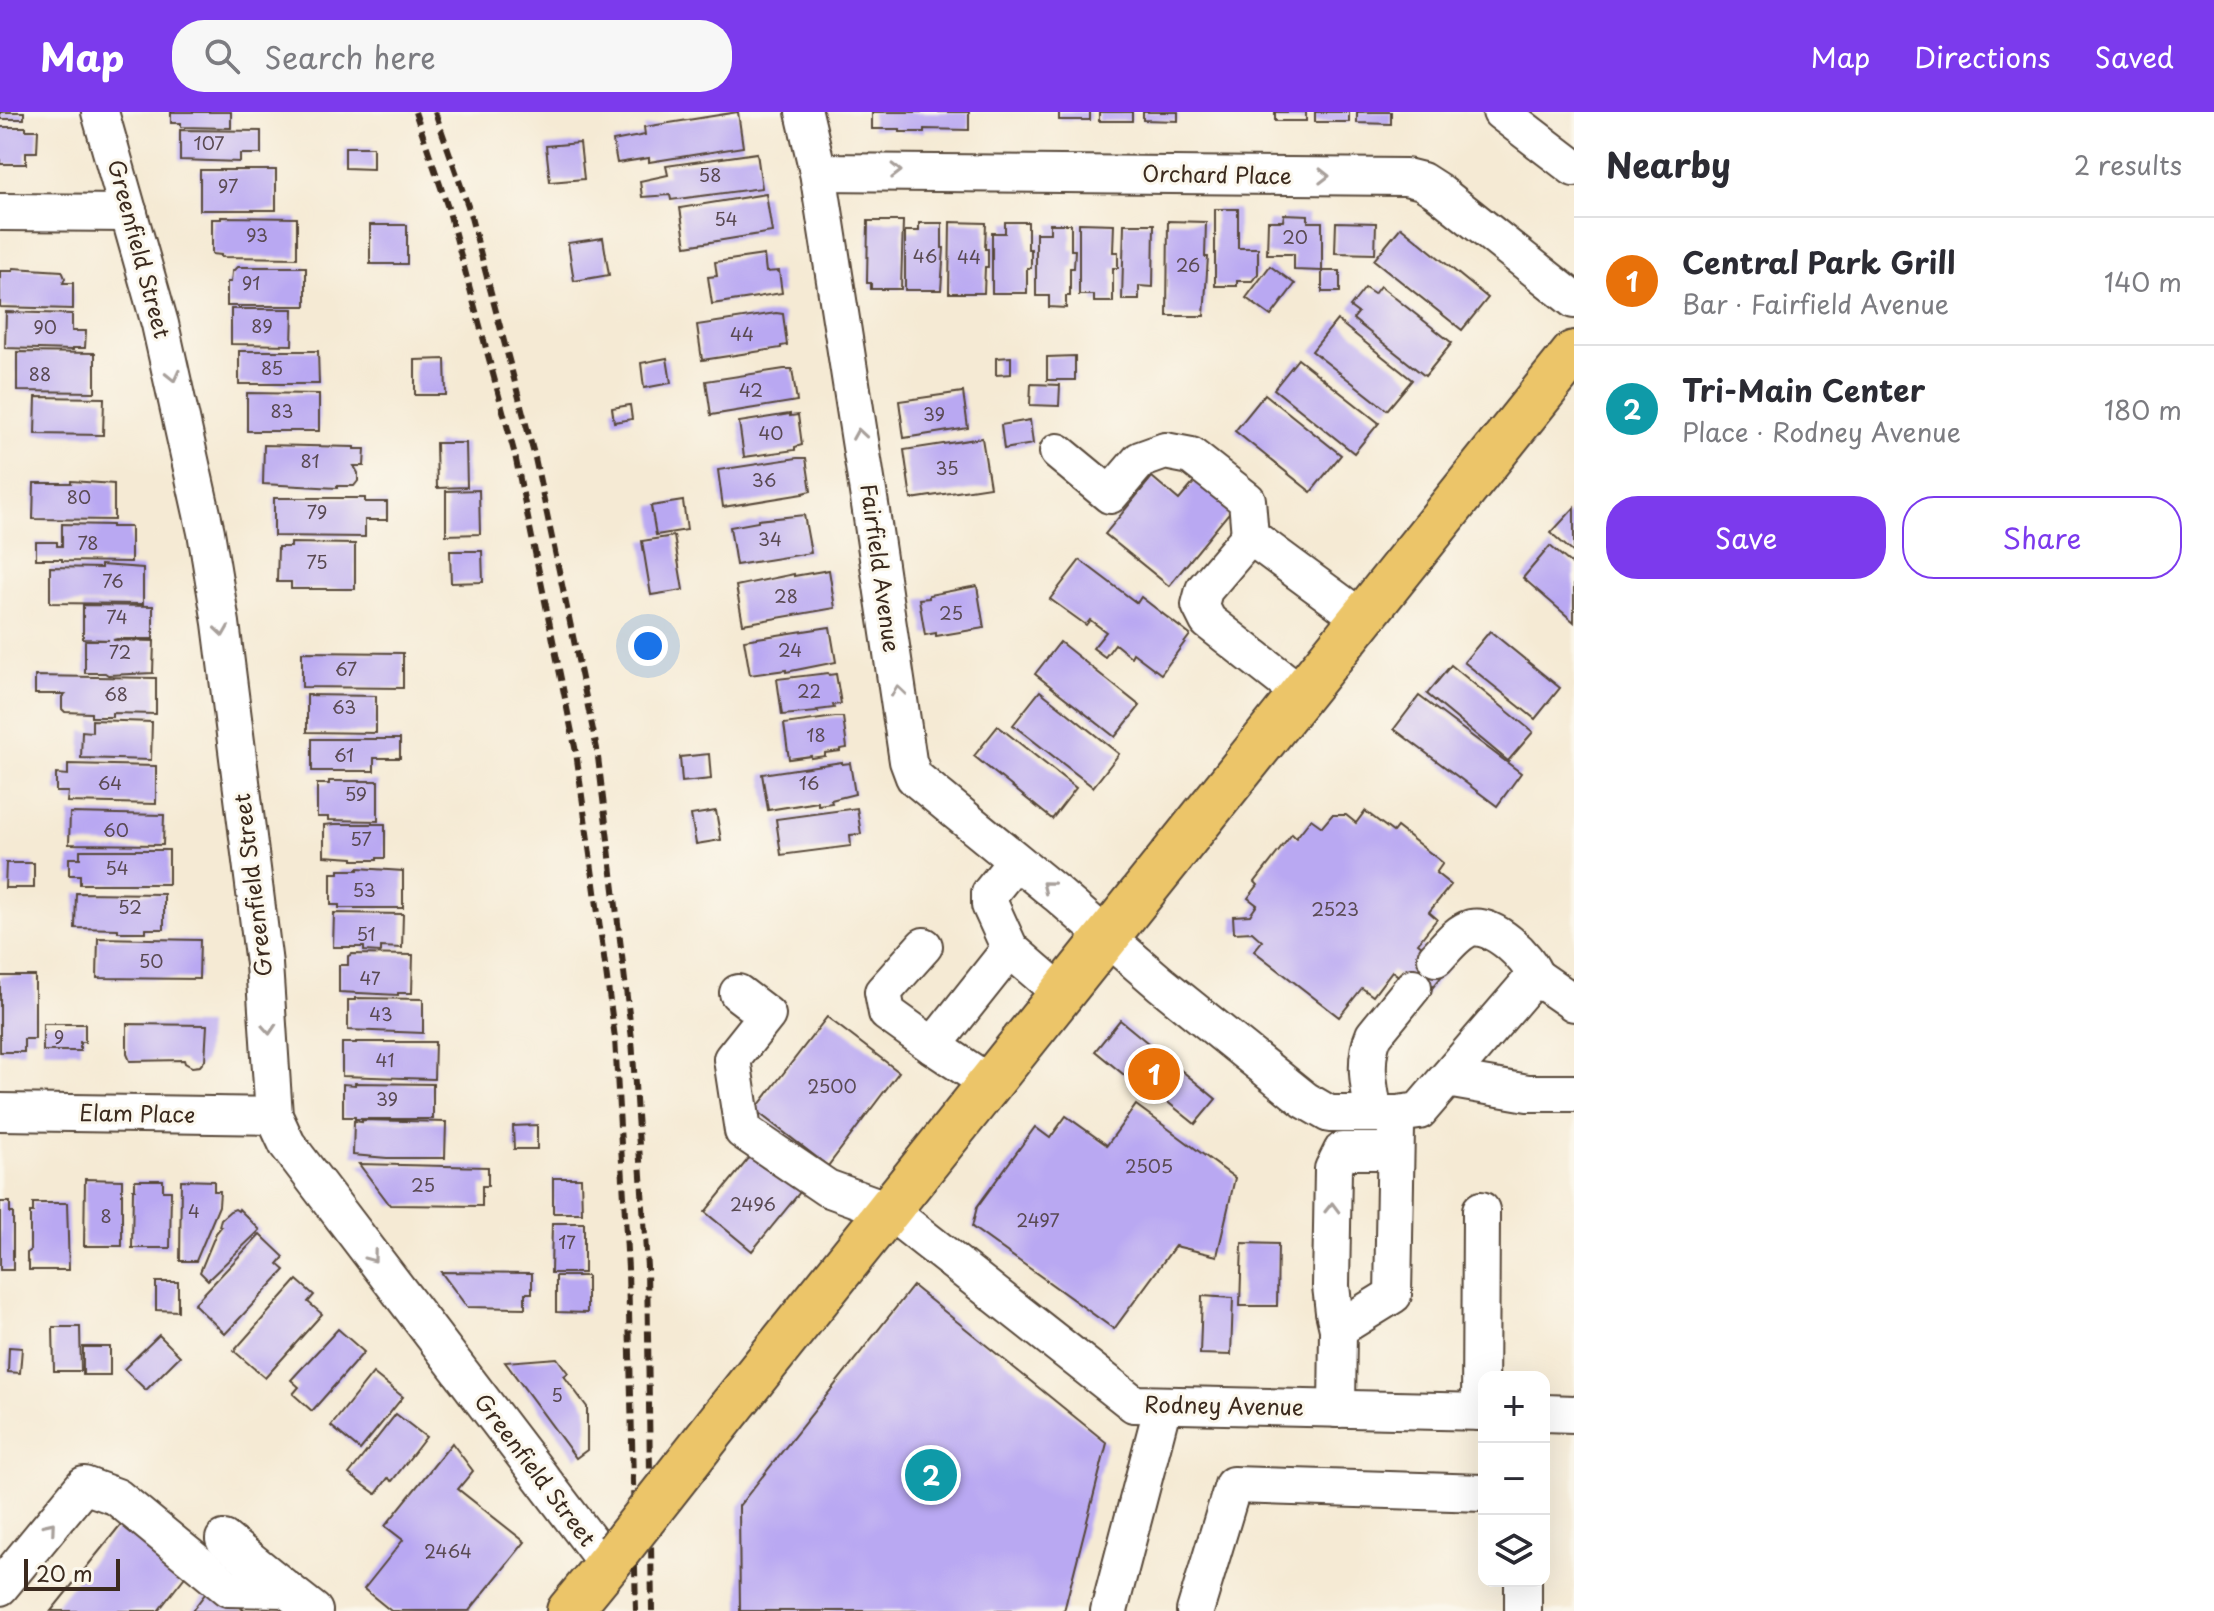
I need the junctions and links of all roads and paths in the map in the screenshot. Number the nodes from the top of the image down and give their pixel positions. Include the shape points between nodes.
1 (100, 112) edge
2 (804, 112) edge
3 (1501, 112) edge
4 (1574, 168) edge
5 (818, 172) junction
6 (0, 212) edge
7 (129, 213) junction
8 (1574, 300) edge
9 (1574, 353) edge
10 (1058, 452) dead end
11 (1250, 536) junction
12 (1361, 618) junction
13 (1301, 694) junction
14 (1016, 861) junction
15 (1106, 937) junction
16 (924, 946) dead end
17 (1010, 949) junction
18 (1436, 958) dead end
19 (1535, 976) junction
20 (1413, 987) dead end
21 (738, 993) dead end
22 (1061, 993) junction
23 (1574, 1003) edge
24 (933, 1046) junction
25 (1447, 1079) junction
26 (989, 1083) junction
27 (1574, 1093) edge
28 (0, 1112) edge
29 (1385, 1114) junction
30 (274, 1116) junction
31 (1395, 1151) junction
32 (888, 1210) junction
33 (1481, 1210) dead end
34 (1338, 1329) junction
35 (1482, 1371) edge
36 (1163, 1405) junction
37 (1337, 1409) junction
38 (1478, 1412) edge
39 (1550, 1413) edge
40 (1574, 1414) edge
41 (1478, 1493) edge
42 (224, 1539) dead end
43 (612, 1557) junction
44 (0, 1587) edge
45 (1523, 1587) edge
46 (286, 1589) junction
47 (314, 1611) edge
48 (569, 1611) edge
49 (1109, 1611) edge
50 (1195, 1611) edge
51 (1523, 1611) edge

1 - 7 street, Greenfield Street
2 - 5 street, Fairfield Avenue
3 - 4 street
5 -> 8 street, Orchard Place via 1406,177 1436,190
14 -> 5 street, Fairfield Avenue via 914,777 908,761
6 - 7 street
7 -> 30 street, Greenfield Street via 185,427 221,623 264,964
9 - 12 main road
10 - 11 street via 1110,495 1140,460 1165,451 1191,456 1247,500
11 - 12 street
11 - 13 street via 1204,590 1200,605 1208,621
12 - 13 main road
13 - 15 main road
15 -> 14 street, Fairfield Avenue
14 - 17 street via 990,893 990,905
15 - 22 main road
15 - 29 street, Fairfield Avenue via 1305,1100 1329,1114
16 - 24 street via 883,992 887,1013
17 - 22 street
17 - 24 street
18 - 19 street via 1458,935 1484,928 1510,943
19 - 23 street
19 - 25 street
20 - 29 street via 1370,1043 1368,1081
21 - 32 street, Rodney Avenue via 767,1015 732,1059 743,1131 827,1188
22 - 26 main road
24 - 26 street
25 - 27 street via 1528,1093
25 - 29 street via 1419,1111
26 - 32 main road
28 - 30 street, Elam Place
29 - 31 street
30 -> 43 street, Greenfield Street via 287,1144 569,1517
31 - 34 street via 1393,1295
34 -> 31 street via 1331,1286 1333,1169 1342,1151
32 - 36 street, Rodney Avenue via 1134,1404
32 - 43 main road, bridge
33 - 35 street
34 - 37 street
36 - 37 street, Rodney Avenue
36 - 49 street
37 - 38 street, Rodney Avenue
39 - 40 street
41 - 50 street via 1233,1485
42 - 46 street
43 - 48 main road
44 -> 46 street via 84,1485 117,1497 228,1588
45 - 51 street
46 - 47 street

